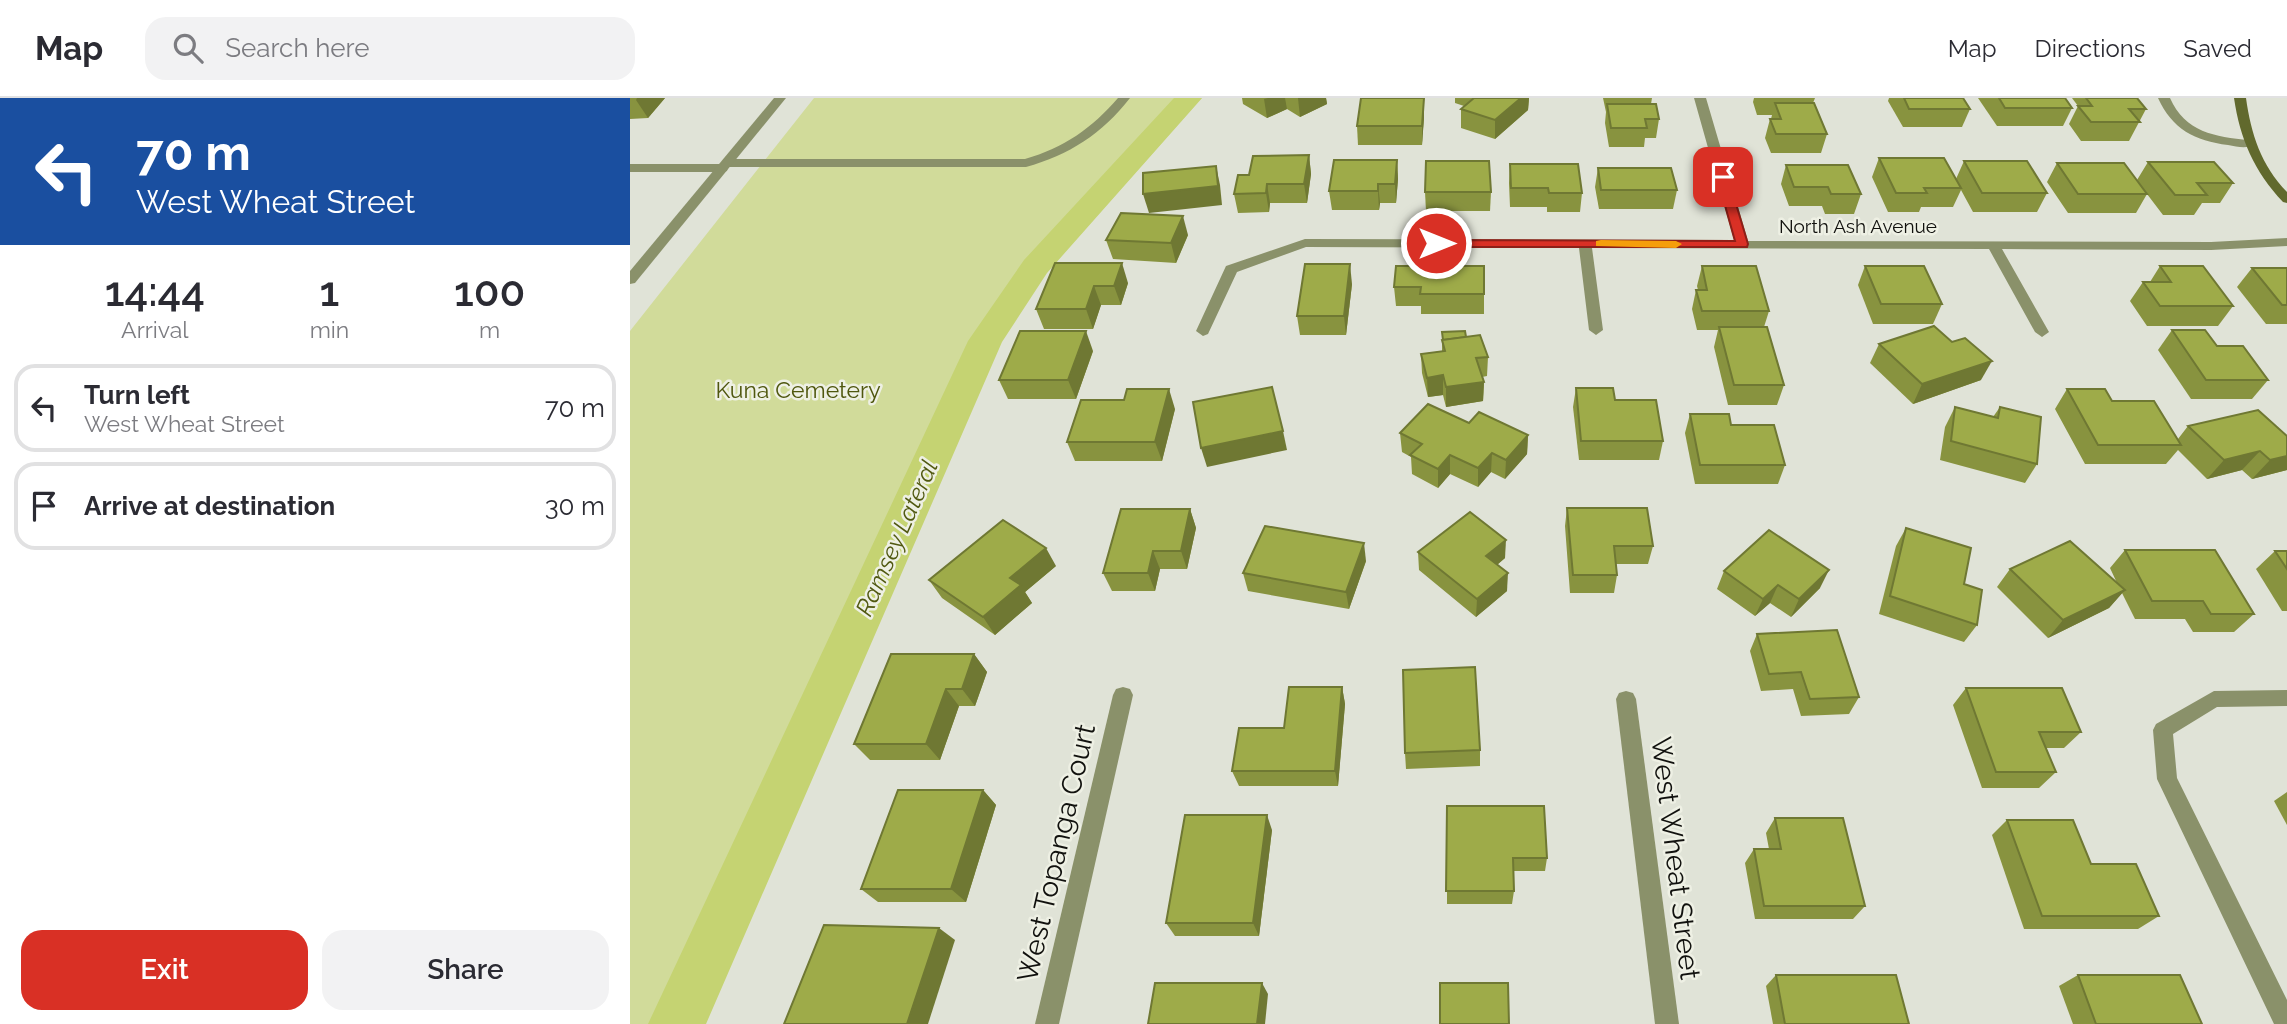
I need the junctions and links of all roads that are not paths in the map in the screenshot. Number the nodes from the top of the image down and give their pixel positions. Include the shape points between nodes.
1 (780, 98) edge
2 (1124, 98) edge
3 (1700, 98) edge
4 (2164, 98) edge
5 (2240, 98) edge
6 (2249, 144) junction
7 (725, 165) junction
8 (630, 168) edge
9 (2287, 199) edge
10 (2287, 242) edge
11 (1585, 244) junction
12 (1742, 244) junction
13 (1994, 246) junction
14 (630, 281) edge
15 (1596, 330) dead end
16 (1203, 331) dead end
17 (2042, 332) dead end
18 (1123, 695) dead end
19 (2287, 698) edge
20 (1626, 699) dead end
21 (1047, 1024) edge
22 (1667, 1024) edge
23 (2286, 1024) edge

1 - 7 street
2 - 7 street via 1089,135 1066,150 1026,163
3 - 12 street
4 - 6 street via 2167,110 2191,133
5 - 6 main road
6 - 9 main road via 2262,169
7 - 8 street
7 - 14 street
10 - 13 street, North Ash Avenue
11 - 12 street, North Ash Avenue
11 - 15 street
11 - 16 street, North Ash Avenue via 1305,243 1231,269
12 - 13 street, North Ash Avenue
13 - 17 street
18 - 21 street, West Topanga Court
19 - 23 street via 2214,699 2163,730 2167,779
20 - 22 street, West Wheat Street

